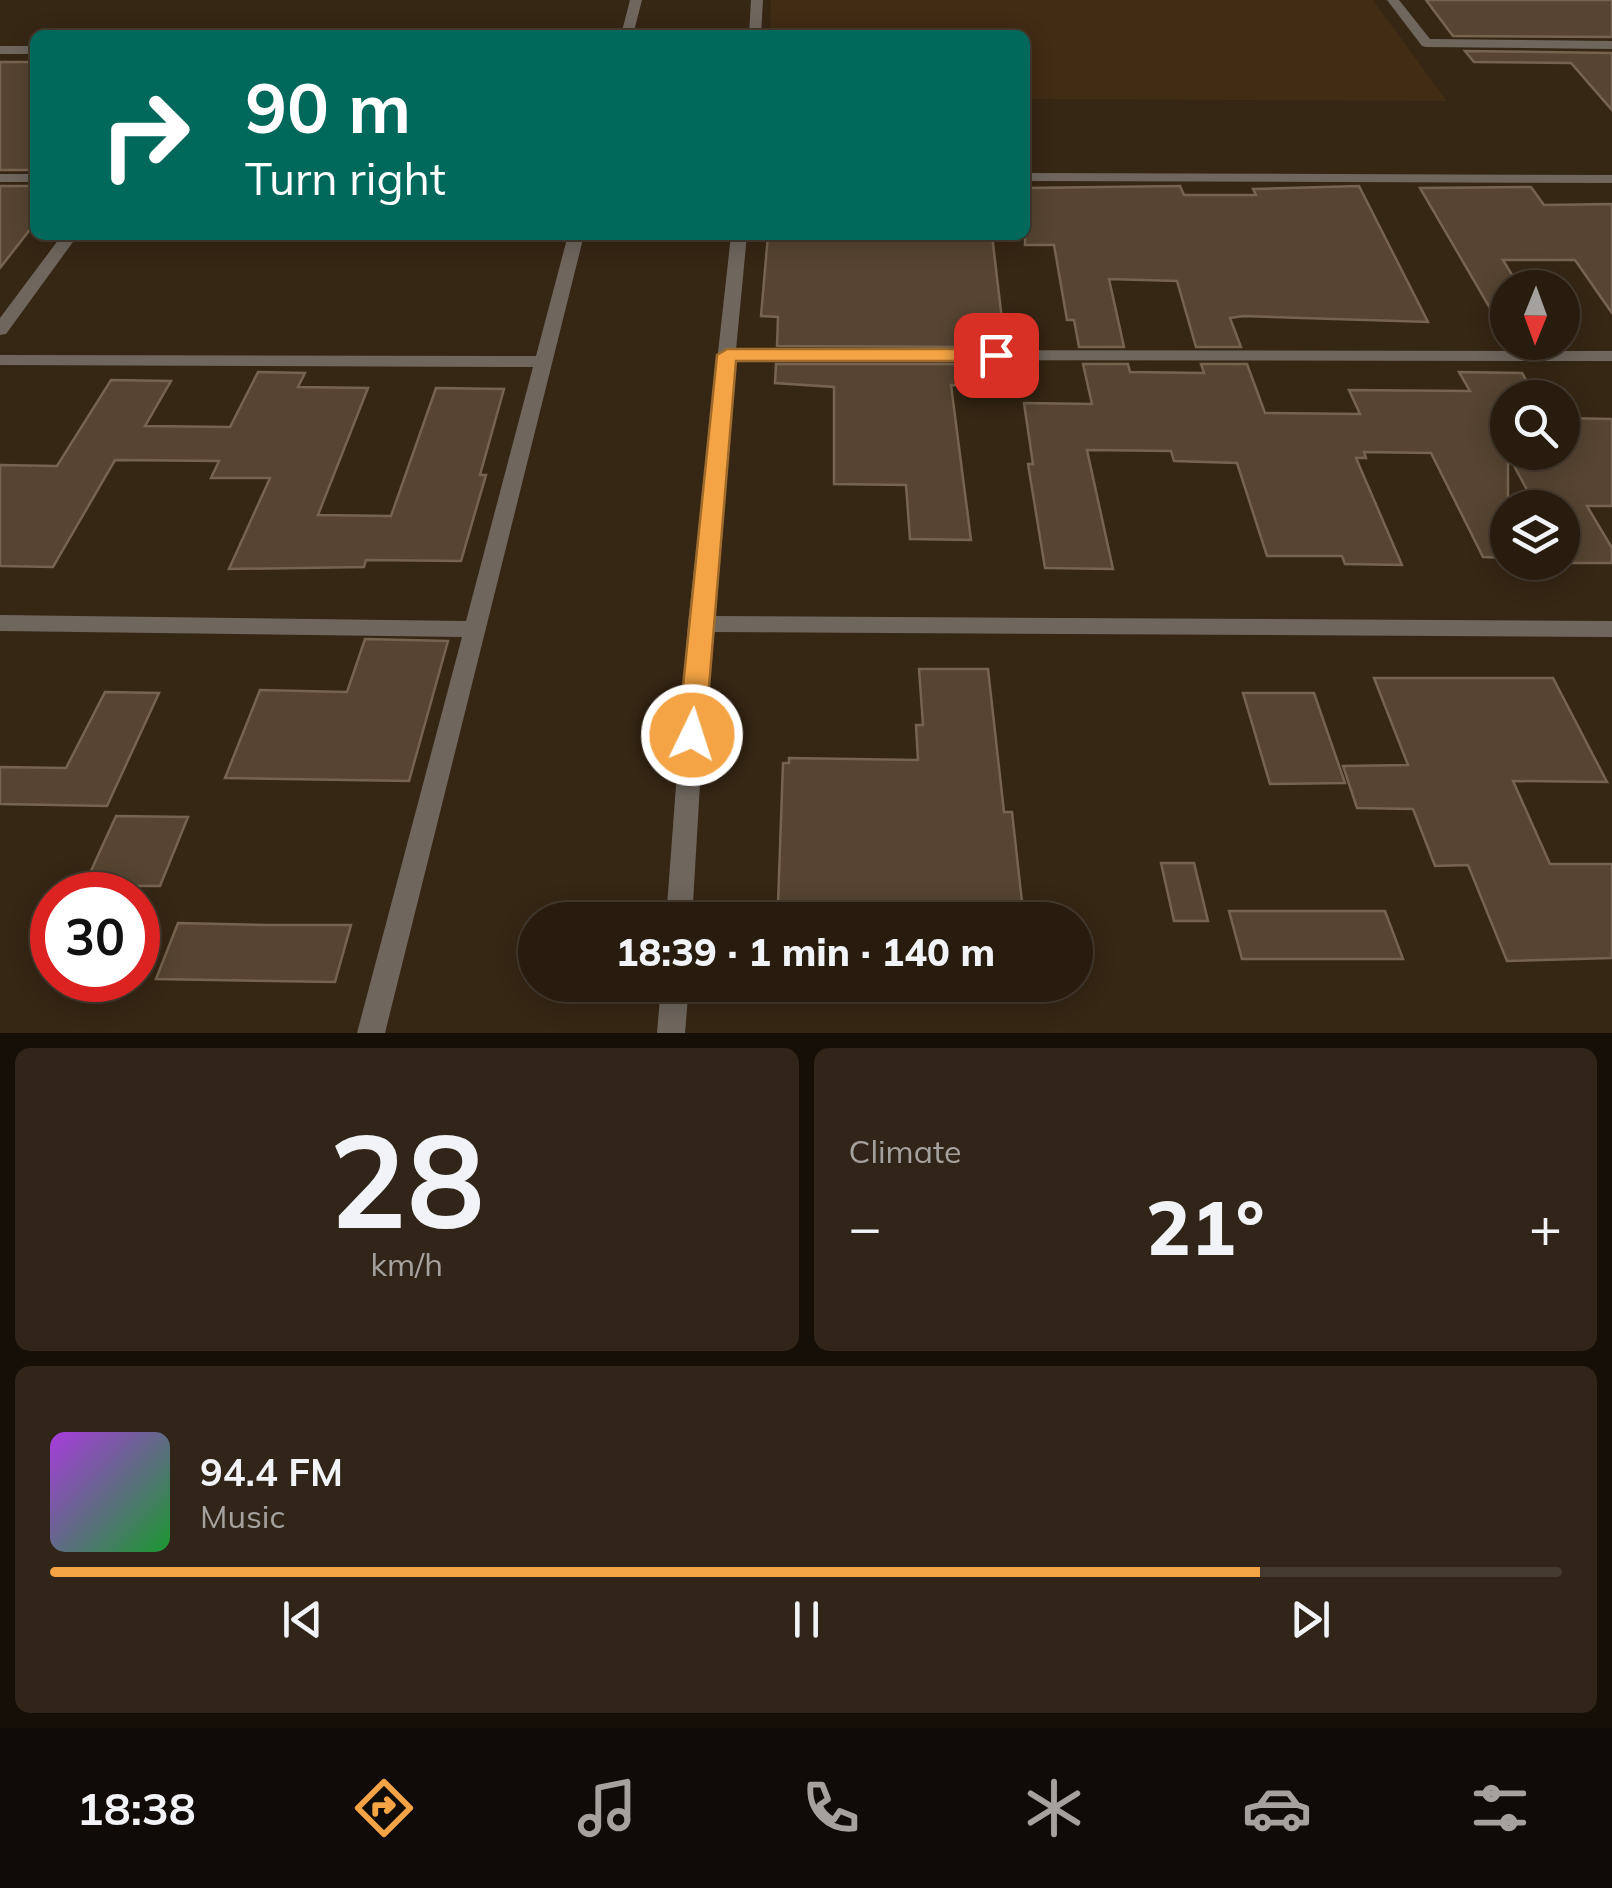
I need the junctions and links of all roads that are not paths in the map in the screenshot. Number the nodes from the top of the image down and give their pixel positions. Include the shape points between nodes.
1 (636, 0) edge
2 (757, 0) edge
3 (1393, 0) edge
4 (628, 30) edge
5 (755, 30) edge
6 (1612, 45) edge
7 (0, 50) edge
8 (30, 50) edge
9 (1030, 177) edge
10 (0, 178) edge
11 (30, 178) edge
12 (1612, 178) edge
13 (66, 240) edge
14 (575, 240) edge
15 (738, 240) edge
16 (0, 330) edge
17 (727, 355) junction
18 (1612, 356) edge
19 (0, 360) edge
20 (543, 362) junction
21 (0, 623) edge
22 (700, 624) junction
23 (1612, 628) edge
24 (474, 629) junction
25 (680, 902) edge
26 (673, 1002) edge
27 (371, 1033) edge
28 (671, 1033) edge

1 - 4 street
2 - 5 street
3 - 6 street via 1426,43
7 - 8 street
9 - 12 street
10 - 11 street
13 - 16 street
14 - 20 street
15 - 17 street
17 - 18 street
17 - 22 street
19 - 20 street
20 - 24 street
21 - 24 street
22 - 23 street
22 - 25 street
24 - 27 street
26 - 28 street

